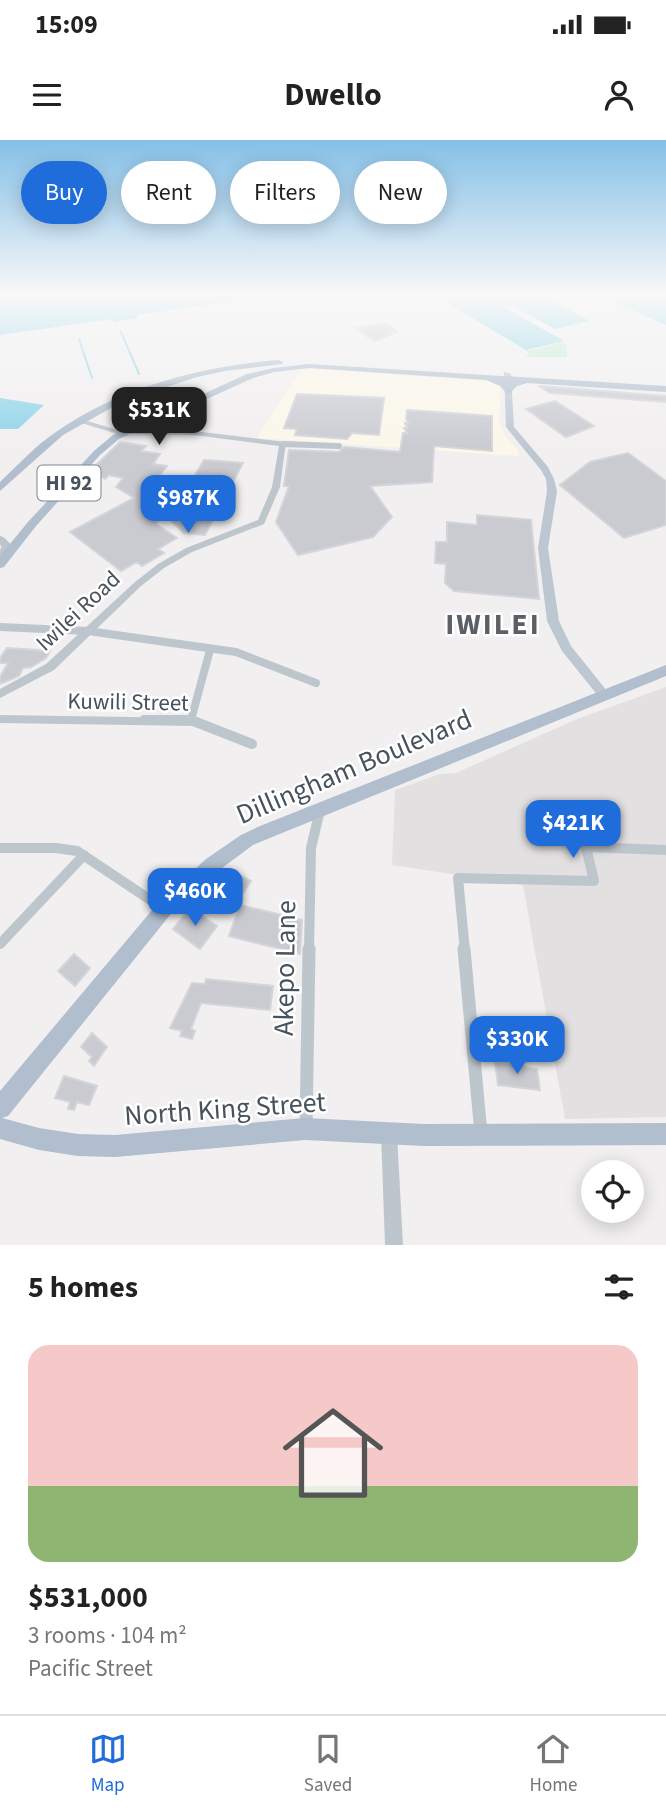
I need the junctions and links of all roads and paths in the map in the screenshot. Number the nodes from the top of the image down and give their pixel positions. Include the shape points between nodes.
1 (228, 367) junction
2 (485, 376) junction
3 (507, 376) junction
4 (531, 380) junction
5 (666, 382) edge
6 (221, 388) junction
7 (666, 389) edge
8 (508, 392) junction
9 (187, 403) junction
10 (80, 421) junction
11 (123, 432) junction
12 (194, 433) junction
13 (283, 444) junction
14 (339, 446) dead end
15 (0, 488) edge
16 (0, 539) edge
17 (0, 563) edge
18 (0, 626) edge
19 (72, 631) junction
20 (88, 631) junction
21 (77, 642) junction
22 (210, 650) junction
23 (666, 670) edge
24 (316, 682) dead end
25 (0, 694) edge
26 (603, 694) junction
27 (0, 719) edge
28 (191, 720) junction
29 (252, 744) dead end
30 (320, 809) junction
31 (581, 820) dead end
32 (586, 847) junction
33 (0, 848) edge
34 (666, 850) edge
35 (83, 855) junction
36 (164, 909) junction
37 (0, 944) edge
38 (0, 1108) edge
39 (0, 1128) edge
40 (306, 1129) junction
41 (389, 1133) junction
42 (666, 1134) edge
43 (481, 1136) junction
44 (394, 1245) edge

1 - 3 main road, HI 92 via 332,361
1 - 6 main road via 235,376
1 - 10 main road, HI 92 via 165,385
2 - 3 main road, HI 92
2 - 6 main road, HI 92 via 300,366 254,374
2 - 8 main road via 503,384
3 - 4 main road, HI 92
3 - 5 main road, HI 92
3 - 8 main road
4 - 7 main road, HI 92
4 - 8 main road via 516,383
6 - 9 main road, HI 92
8 - 26 main road via 510,427 550,480 543,548 553,621 570,655
9 - 11 main road, HI 92
9 - 12 main road via 175,419
10 - 11 street
10 - 15 main road, HI 92 via 51,440
11 - 12 street
11 - 17 main road, HI 92 via 97,453
12 - 13 street
13 - 14 street
13 - 20 street, Iwilei Road via 277,485 261,522 161,566
16 - 17 street via 6,545
18 - 19 street
19 - 20 street
19 - 21 street
20 - 21 street, Iwilei Road
20 - 22 street
21 - 25 street, Iwilei Road via 50,667
22 - 24 street via 243,654
22 - 28 street
23 - 26 main road, Dillingham Boulevard
26 - 30 main road, Dillingham Boulevard
27 - 28 street, Kuwili Street
28 - 29 street, Kuwili Street
30 - 36 main road, Dillingham Boulevard via 247,840
30 - 40 street, Akepo Lane via 311,848
31 - 32 street
32 - 34 street
32 - 43 street via 594,881 458,878
33 - 35 street via 56,848
35 - 36 street
35 - 37 street
36 - 38 main road, Dillingham Boulevard
39 - 40 main road, North King Street via 51,1143 98,1147
40 - 41 main road, North King Street
41 - 43 main road, North King Street
41 - 44 street
42 - 43 main road, North King Street

